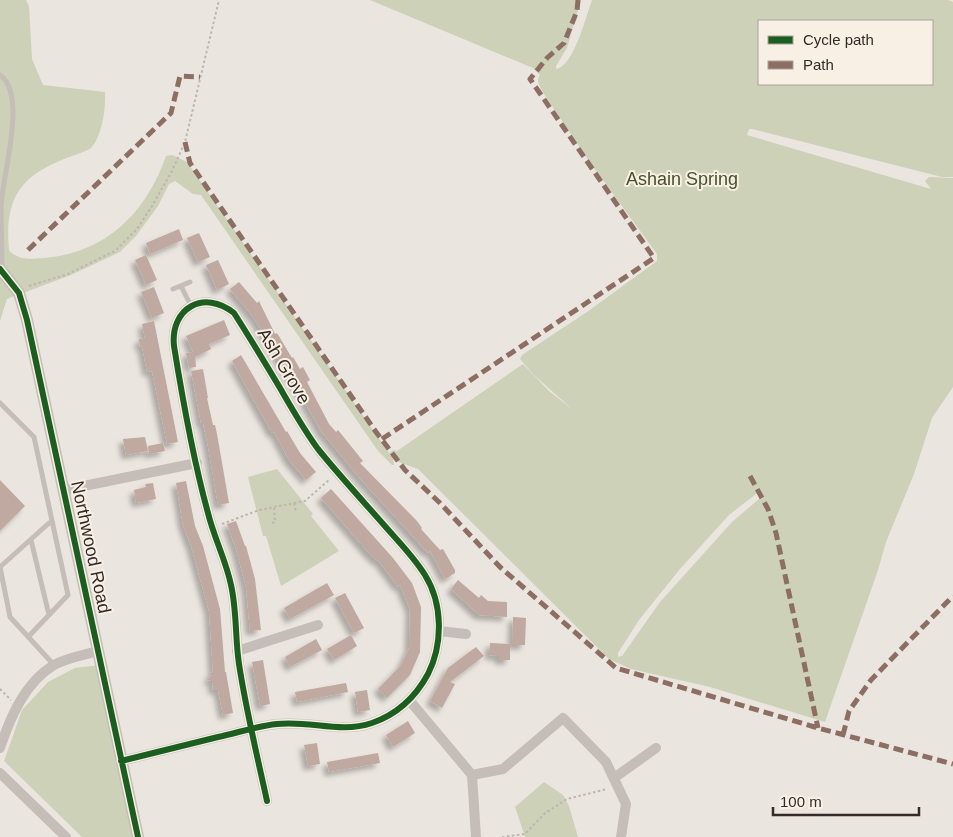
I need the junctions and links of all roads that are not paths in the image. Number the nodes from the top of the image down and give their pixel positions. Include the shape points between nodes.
1 (0, 75) edge
2 (1, 270) edge
3 (190, 282) dead end
4 (181, 286) junction
5 (173, 289) dead end
6 (191, 306) junction
7 (0, 403) edge
8 (197, 464) junction
9 (64, 490) junction
10 (52, 523) junction
11 (31, 540) junction
12 (49, 615) junction
13 (318, 625) dead end
14 (439, 631) junction
15 (466, 634) dead end
16 (29, 636) junction
17 (98, 651) junction
18 (237, 651) junction
19 (54, 665) junction
20 (410, 701) junction
21 (252, 729) junction
22 (1, 744) edge
23 (656, 748) dead end
24 (121, 761) junction
25 (0, 773) edge
26 (472, 774) junction
27 (616, 782) junction
28 (267, 801) dead end
29 (66, 837) edge
30 (138, 837) edge
31 (476, 837) edge
32 (621, 837) edge

1 - 2 lane via 11,91 13,133 1,204
2 - 9 street, Northwood Road via 17,291 27,320
3 - 4 lane
4 - 5 lane
4 - 6 lane
6 - 8 street via 176,321 173,337
6 - 14 street, Ash Grove via 213,303 234,313 318,449 425,575 435,601
7 - 10 lane via 34,437
8 - 9 street
8 - 18 street via 212,528 232,588
9 - 17 street, Northwood Road
10 - 11 lane
10 - 12 lane via 68,595
11 - 12 lane
11 - 16 lane via 0,567 10,618
12 - 16 lane
13 - 18 street
14 - 15 street
14 - 20 street, Ash Grove via 429,670
16 - 19 lane
17 - 19 street
17 - 24 street, Northwood Road
18 - 21 street
19 - 22 street via 17,706
20 - 21 street, Ash Grove via 388,716 364,726 329,728 291,723
20 - 26 street
21 - 24 street, Ash Grove
21 - 28 street
23 - 27 street
24 - 30 street, Northwood Road
25 - 29 street
26 - 27 street via 503,769 563,718 606,762
26 - 31 street
27 - 32 street via 626,804

